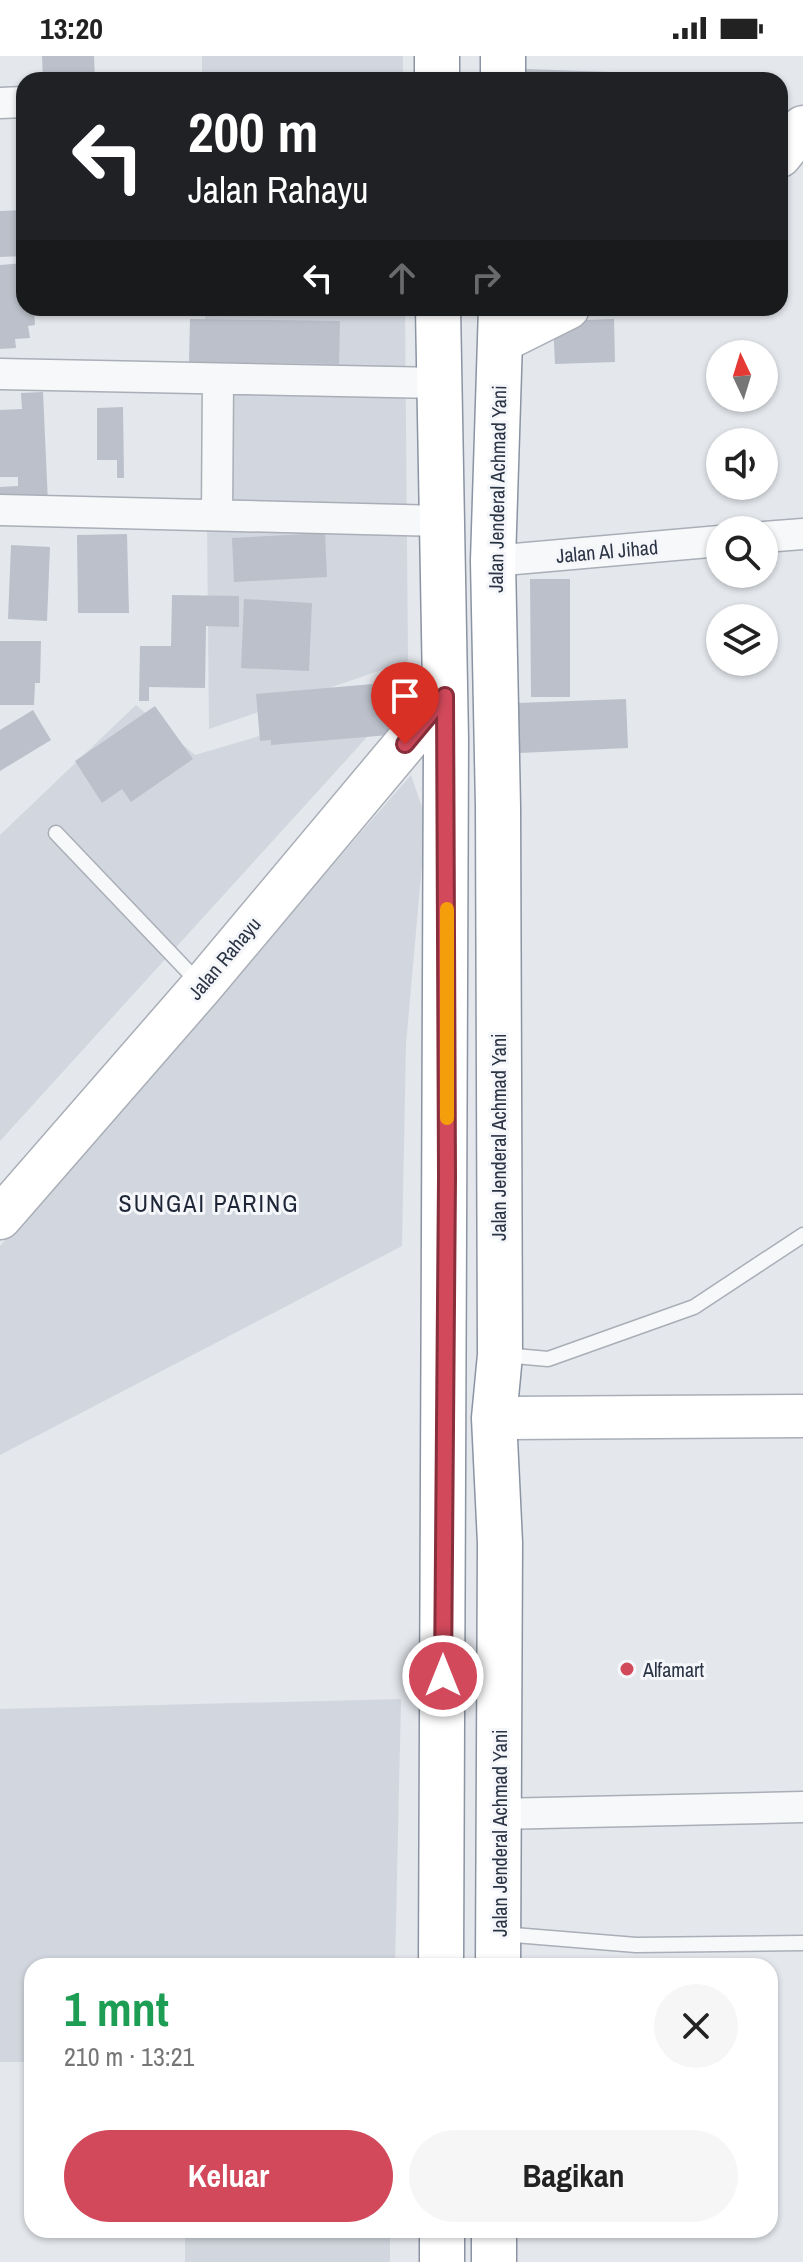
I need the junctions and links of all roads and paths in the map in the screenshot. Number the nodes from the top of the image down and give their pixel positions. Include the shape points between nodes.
1 (803, 127) edge
2 (788, 146) edge
3 (438, 316) edge
4 (536, 316) edge
5 (501, 325) edge
6 (0, 374) edge
7 (218, 379) junction
8 (439, 383) junction
9 (0, 510) edge
10 (217, 515) junction
11 (442, 521) junction
12 (803, 534) edge
13 (778, 536) edge
14 (706, 542) edge
15 (493, 561) junction
16 (445, 696) junction
17 (56, 833) dead end
18 (202, 986) junction
19 (498, 1076) junction
20 (447, 1078) junction
21 (498, 1175) junction
22 (447, 1177) junction
23 (0, 1218) edge
24 (803, 1235) edge
25 (500, 1355) junction
26 (803, 1416) edge
27 (494, 1418) junction
28 (803, 1807) edge
29 (499, 1814) junction
30 (803, 1943) edge
31 (498, 1950) edge
32 (441, 1958) edge
33 (442, 2238) edge
34 (494, 2238) edge
35 (442, 2262) edge
36 (494, 2262) edge

1 - 2 main road
3 - 8 highway
4 - 5 main road
5 - 15 highway, Jalan Jenderal Achmad Yani
6 - 7 street
7 - 8 street
7 - 10 street
8 - 11 highway
9 - 10 street
10 - 11 street
11 - 16 highway
12 - 13 street
14 - 15 street, Jalan Al Jihad
15 - 19 highway, Jalan Jenderal Achmad Yani
16 - 18 main road, Jalan Rahayu
16 - 20 highway
17 - 18 lane
18 - 23 main road, Jalan Rahayu
19 - 20 highway
19 - 21 highway, Jalan Jenderal Achmad Yani
20 - 22 highway
21 - 22 highway
21 - 25 highway, Jalan Jenderal Achmad Yani
22 - 32 highway
24 - 25 lane via 694,1307 548,1359
25 - 27 highway, Jalan Jenderal Achmad Yani
26 - 27 main road
27 - 29 highway, Jalan Jenderal Achmad Yani via 500,1543
28 - 29 street
29 - 31 highway, Jalan Jenderal Achmad Yani
30 - 31 lane
33 - 35 highway
34 - 36 highway

